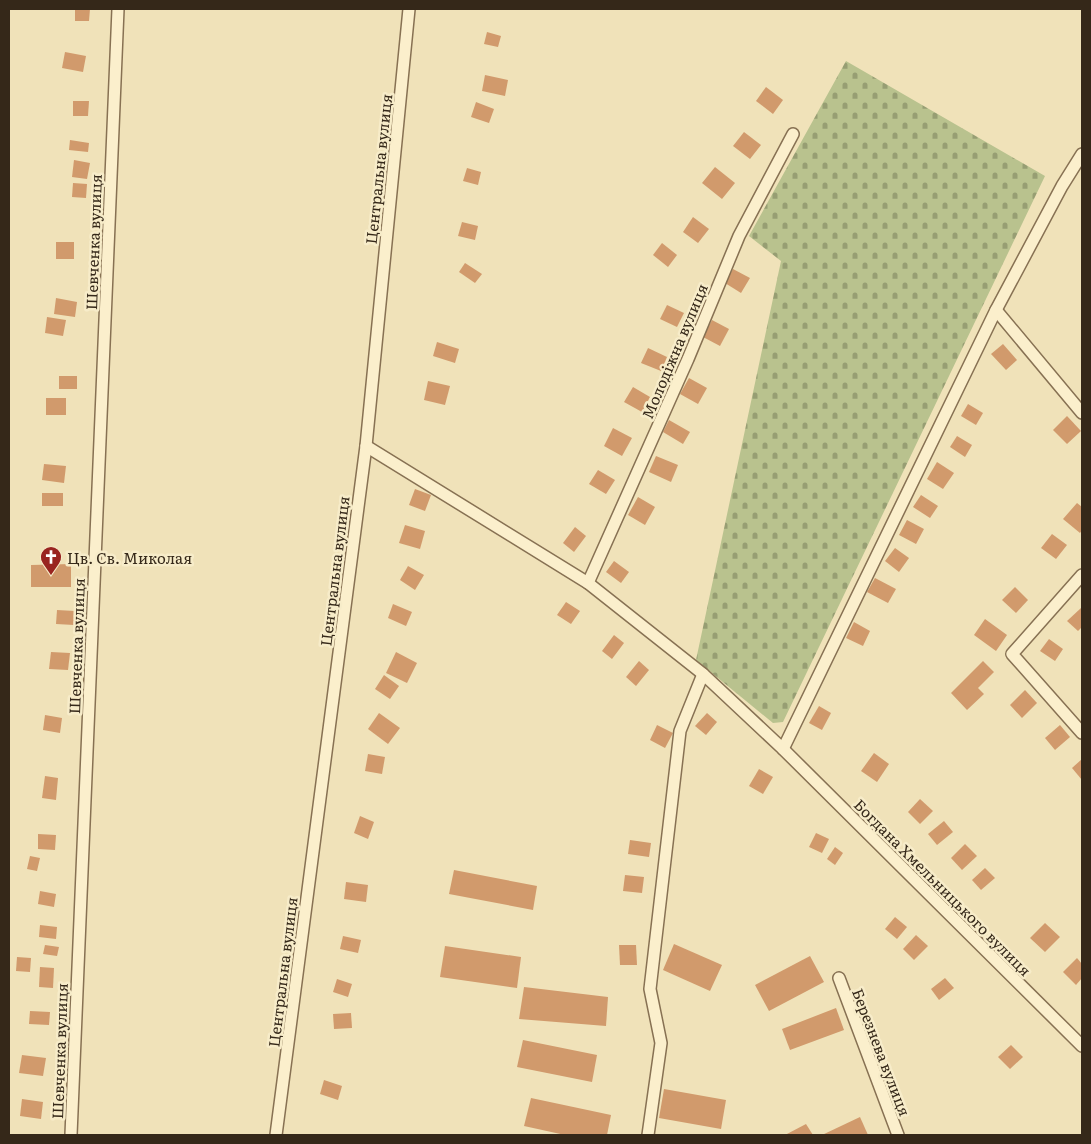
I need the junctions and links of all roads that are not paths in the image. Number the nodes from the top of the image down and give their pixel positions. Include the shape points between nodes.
1 (118, 9) edge
2 (409, 9) edge
3 (793, 134) dead end
4 (1082, 154) edge
5 (996, 310) junction
6 (1082, 414) edge
7 (366, 446) junction
8 (1082, 575) edge
9 (588, 582) junction
10 (703, 674) junction
11 (1082, 733) edge
12 (783, 749) junction
13 (838, 978) dead end
14 (1082, 1046) edge
15 (71, 1135) edge
16 (276, 1135) edge
17 (648, 1135) edge
18 (898, 1135) edge

1 - 15 street, Шевченка вулиця
2 - 7 street, Центральна вулиця
3 - 9 street, Молодіжна вулиця via 739,236
4 - 5 street
5 - 6 street
5 - 12 street
7 - 9 street, Богдана Хмельницького вулиця
7 - 16 street, Центральна вулиця
8 - 11 street via 1012,654
9 - 10 street, Богдана Хмельницького вулиця
10 - 12 street, Богдана Хмельницького вулиця
10 - 17 street via 680,732 650,989 661,1043
12 - 14 street, Богдана Хмельницького вулиця
13 - 18 street, Березнева вулиця

